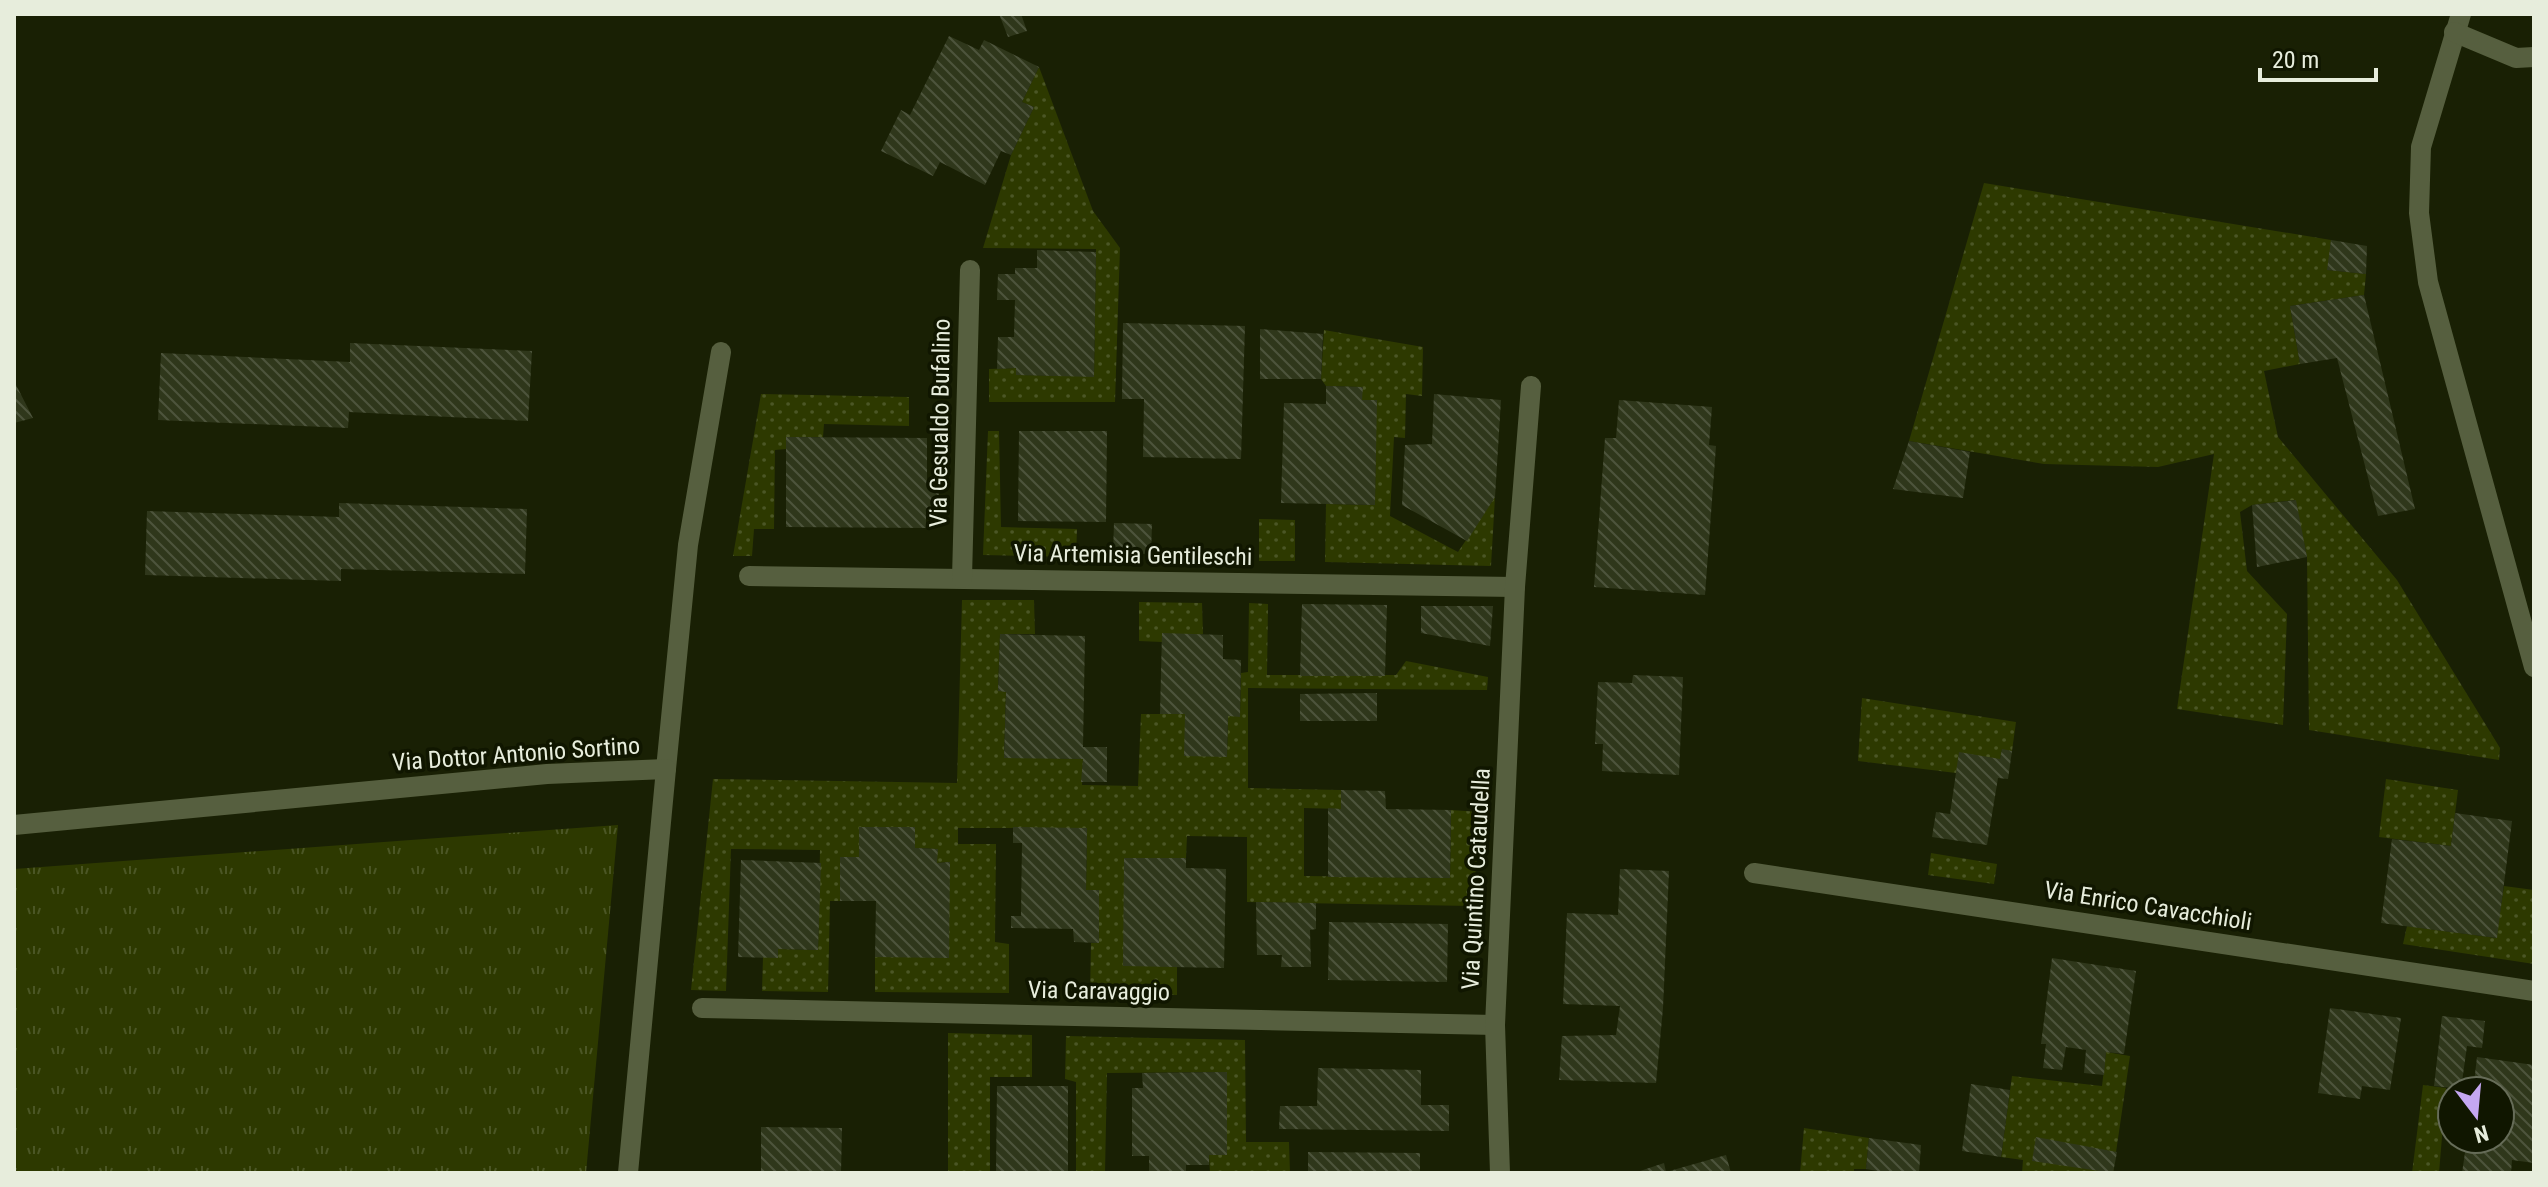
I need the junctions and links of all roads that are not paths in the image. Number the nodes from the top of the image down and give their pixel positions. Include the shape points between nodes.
1 (2458, 23) edge
2 (2534, 57) edge
3 (970, 270) dead end
4 (721, 352) dead end
5 (1531, 386) dead end
6 (749, 576) dead end
7 (962, 578) junction
8 (1515, 587) junction
9 (2534, 667) edge
10 (666, 769) junction
11 (14, 825) edge
12 (1754, 873) dead end
13 (2534, 991) edge
14 (702, 1008) dead end
15 (1495, 1025) junction
16 (628, 1173) edge
17 (1500, 1173) edge

1 - 2 street via 2516,58
1 - 9 street via 2421,147 2419,213 2428,282
3 - 7 street, Via Gesualdo Bufalino
4 - 10 street via 688,545
5 - 8 street, Via Quintino Cataudella
6 - 7 street, Via Artemisia Gentileschi
7 - 8 street, Via Artemisia Gentileschi
8 - 15 street, Via Quintino Cataudella
10 - 11 street, Via Dottor Antonio Sortino via 547,774
10 - 16 street, Via Dottor Antonio Sortino
12 - 13 street, Via Enrico Cavacchioli
14 - 15 street, Via Caravaggio
15 - 17 street, Via Quintino Cataudella

